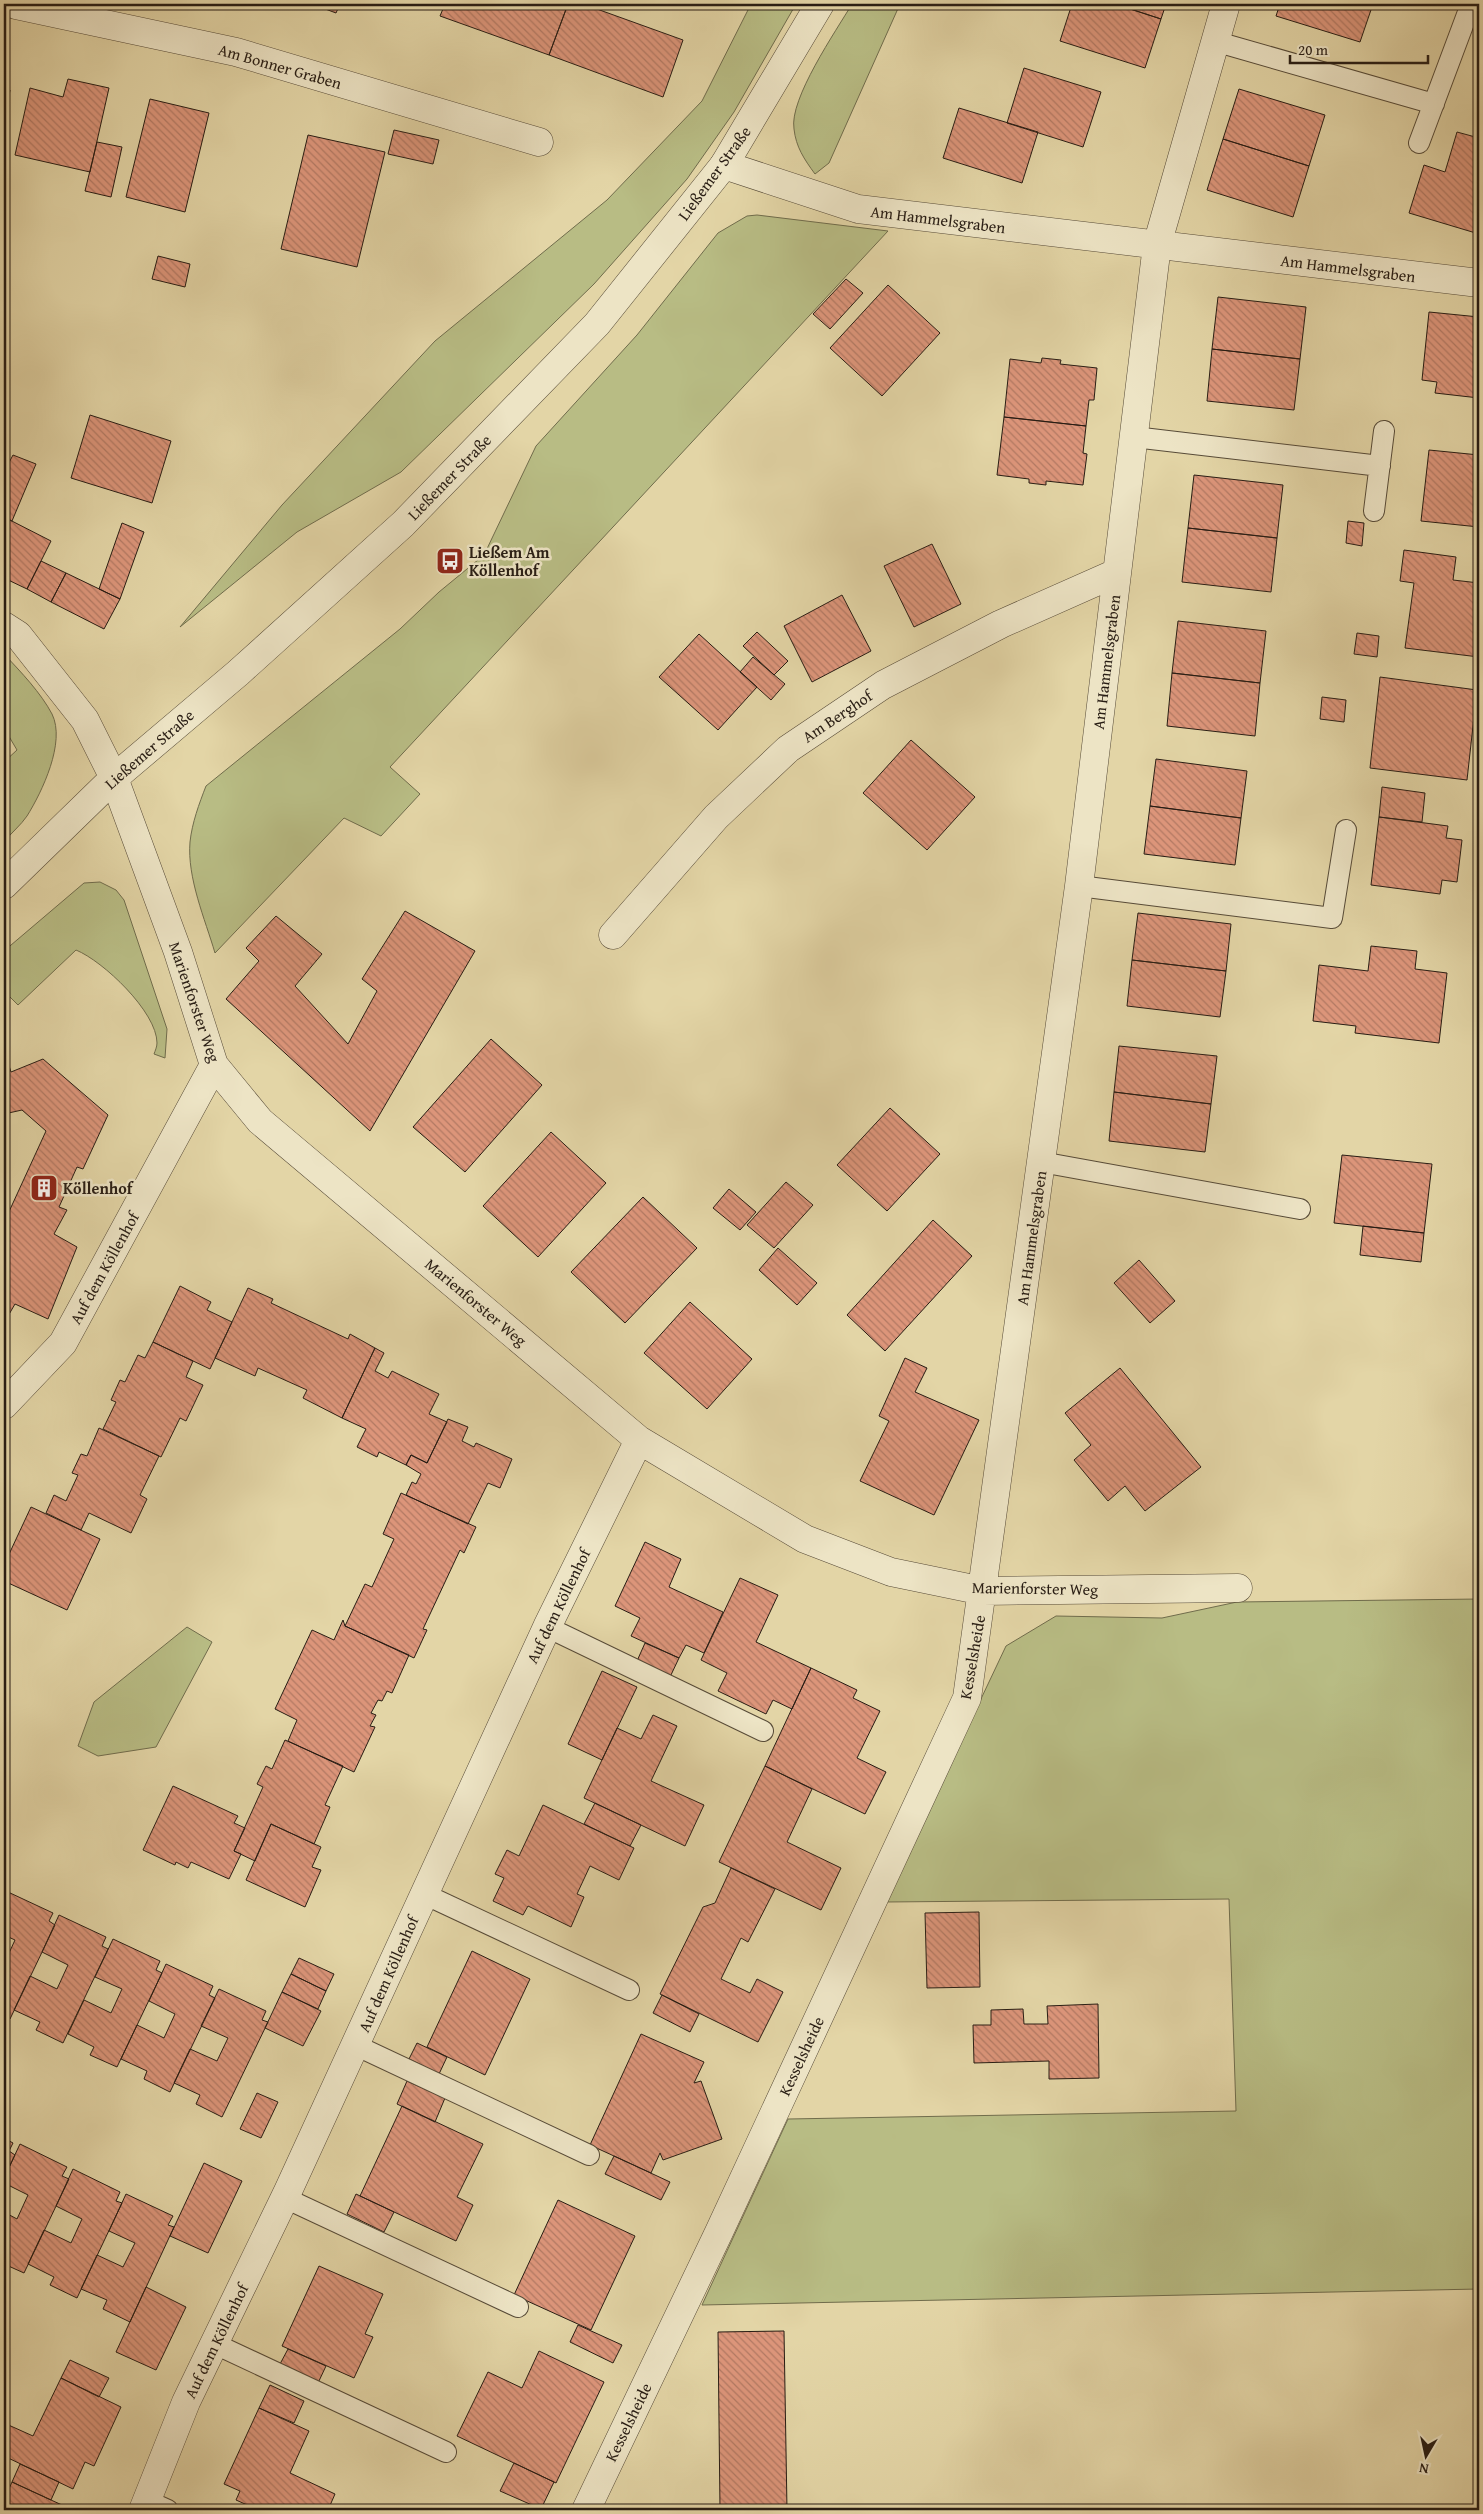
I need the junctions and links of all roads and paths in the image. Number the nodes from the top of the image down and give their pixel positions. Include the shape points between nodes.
1 (820, 4) edge
2 (1226, 4) edge
3 (1471, 4) edge
4 (13, 7) edge
5 (1214, 41) junction
6 (1434, 104) junction
7 (539, 142) dead end
8 (1419, 143) dead end
9 (724, 166) junction
10 (1157, 245) junction
11 (1479, 283) edge
12 (1384, 431) dead end
13 (1134, 437) junction
14 (1380, 466) junction
15 (1374, 511) dead end
16 (1116, 574) junction
17 (4, 626) edge
18 (114, 778) junction
19 (1346, 830) dead end
20 (4, 886) edge
21 (1079, 886) junction
22 (613, 935) dead end
23 (214, 1065) junction
24 (1041, 1162) junction
25 (1300, 1209) dead end
26 (4, 1405) edge
27 (639, 1440) junction
28 (1238, 1588) dead end
29 (983, 1591) junction
30 (547, 1627) junction
31 (763, 1731) dead end
32 (424, 1894) junction
33 (629, 1990) dead end
34 (356, 2045) junction
35 (589, 2155) dead end
36 (285, 2198) junction
37 (518, 2307) dead end
38 (215, 2344) junction
39 (446, 2452) dead end
40 (152, 2507) edge
41 (586, 2510) edge

1 - 9 street, Ließemer Straße
2 - 5 street, Am Hammelsgraben
3 - 6 lane
4 - 7 street, Am Bonner Graben via 236,52
5 - 6 lane
5 - 10 street, Am Hammelsgraben
6 - 8 lane
9 - 10 street, Am Hammelsgraben via 858,209
9 - 18 street, Ließemer Straße via 597,324 403,524 238,673
10 - 11 street, Am Hammelsgraben
10 - 13 street, Am Hammelsgraben
12 - 14 lane
13 - 14 lane
13 - 16 street, Am Hammelsgraben
14 - 15 lane
16 - 21 street, Am Hammelsgraben
16 - 22 street, Am Berghof via 1002,624 883,685 788,749 716,817
17 - 18 street, Marienforster Weg via 18,635 85,720
18 - 20 street, Ließemer Straße
18 - 23 street, Marienforster Weg via 178,952
19 - 21 lane via 1332,918
21 - 24 street, Am Hammelsgraben
23 - 26 street, Auf dem Köllenhof via 64,1343
23 - 27 street, Marienforster Weg via 260,1121
24 - 25 lane
24 - 29 street, Am Hammelsgraben
27 - 29 street, Marienforster Weg via 805,1539 891,1572
27 - 30 street, Auf dem Köllenhof
28 - 29 street, Marienforster Weg
29 - 41 street, Kesselsheide via 967,1698
30 - 31 lane
30 - 32 street, Auf dem Köllenhof
32 - 33 lane
32 - 34 street, Auf dem Köllenhof
34 - 35 lane
34 - 36 street, Auf dem Köllenhof
36 - 37 lane
36 - 38 street, Auf dem Köllenhof
38 - 39 lane
38 - 40 street, Auf dem Köllenhof via 186,2402

